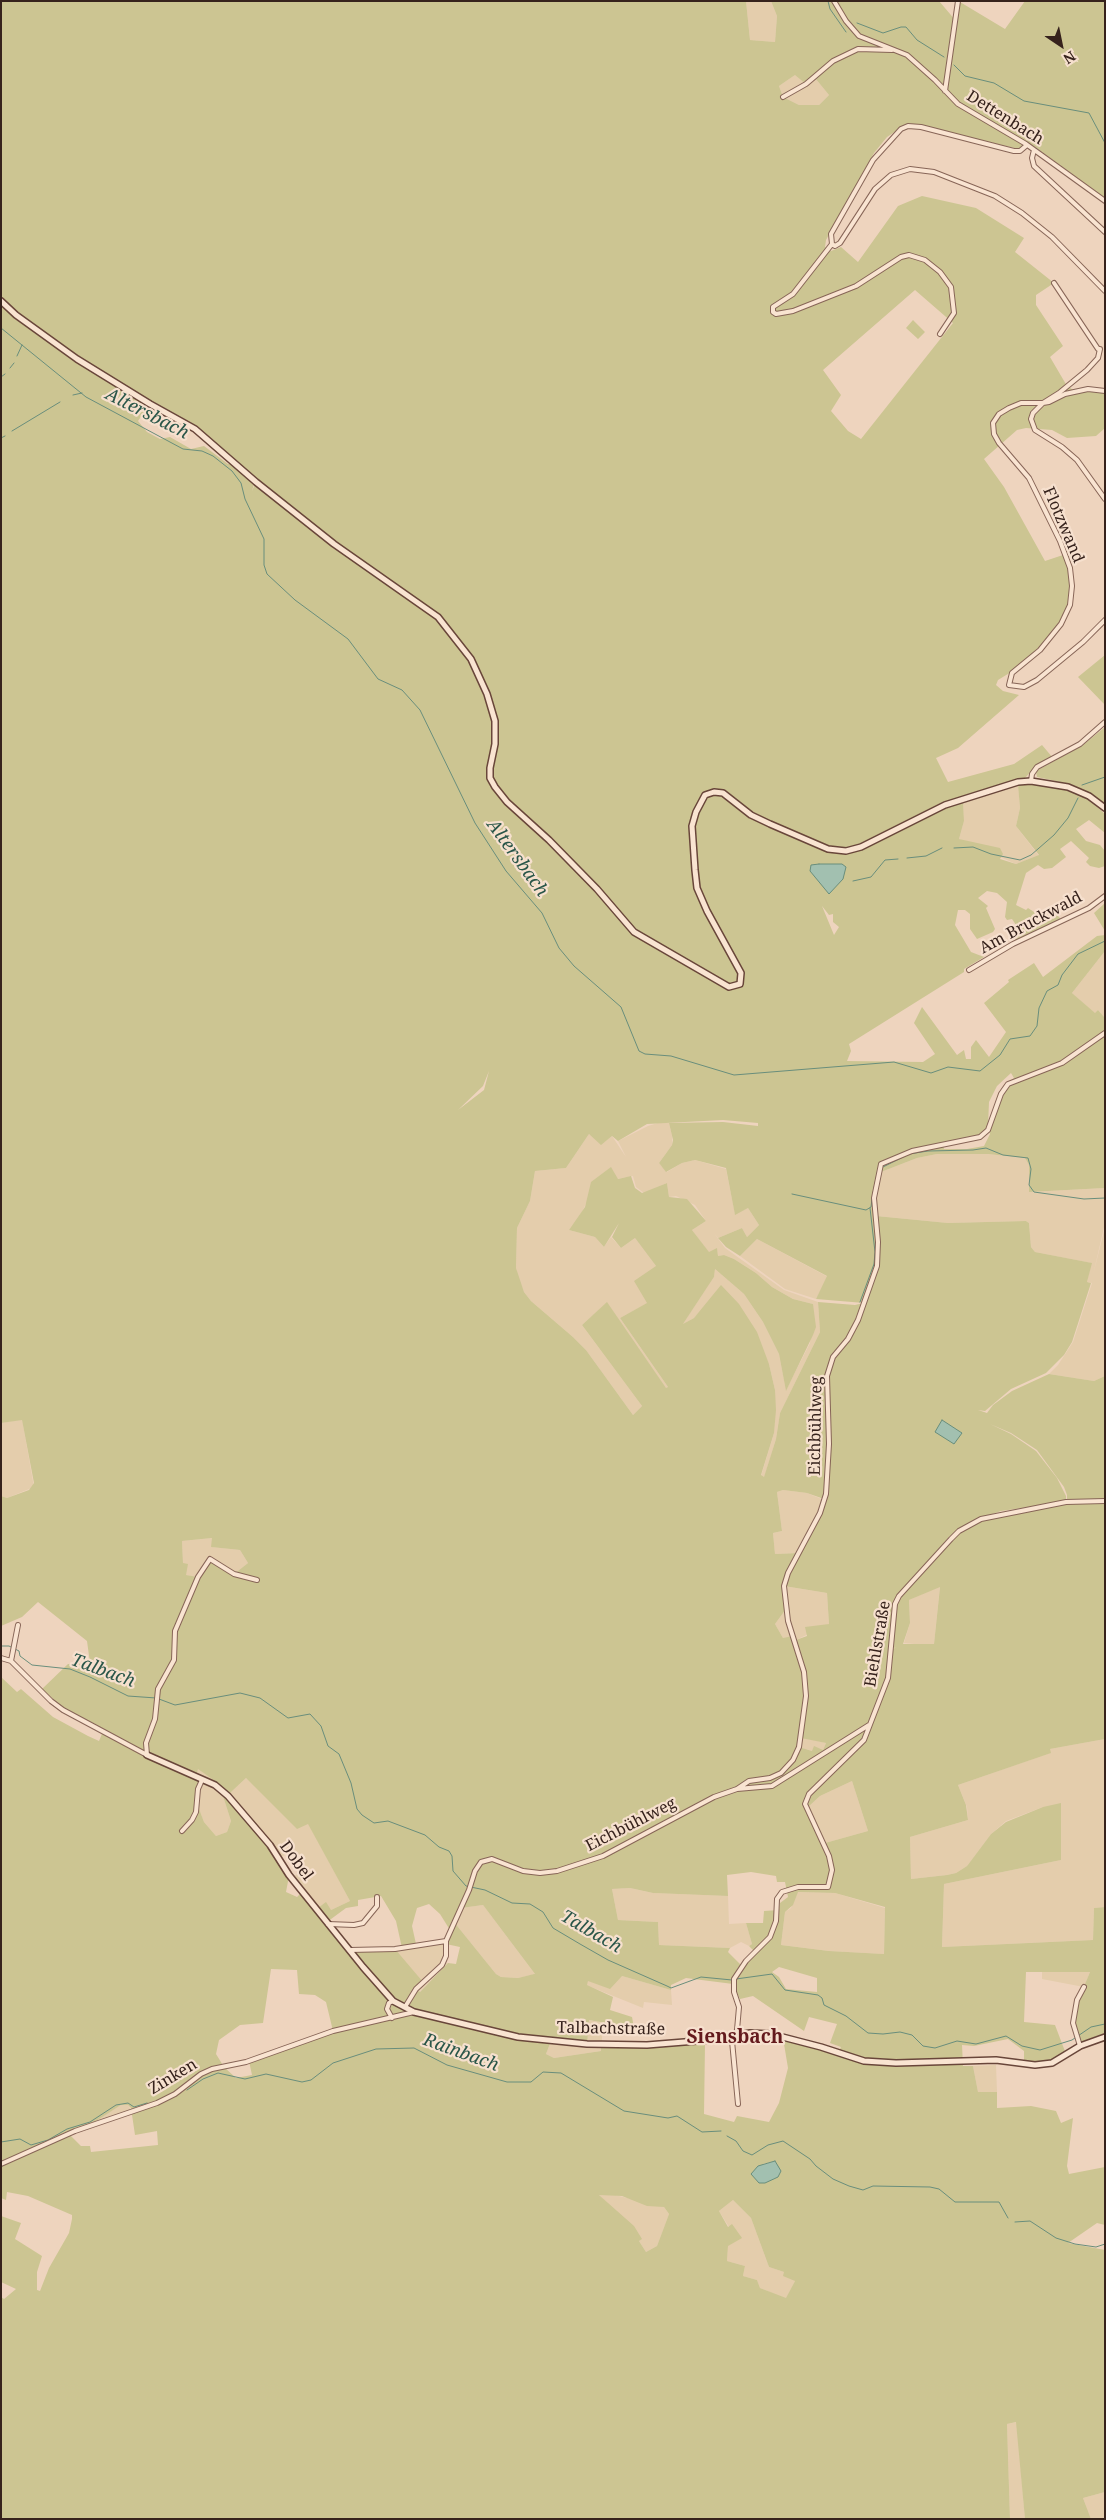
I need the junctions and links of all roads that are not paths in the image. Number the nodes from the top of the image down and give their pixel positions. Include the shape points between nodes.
1 (834, 1) edge
2 (958, 1) edge
3 (896, 50) junction
4 (945, 91) junction
5 (783, 97) dead end
6 (1027, 146) junction
7 (1034, 150) junction
8 (1105, 201) edge
9 (1105, 232) edge
10 (832, 244) junction
11 (1054, 283) dead end
12 (1105, 291) edge
13 (1, 301) edge
14 (940, 334) dead end
15 (1105, 391) edge
16 (1043, 403) junction
17 (1105, 499) edge
18 (1105, 620) edge
19 (1105, 722) edge
20 (1031, 781) junction
21 (1105, 808) edge
22 (1105, 896) edge
23 (969, 970) dead end
24 (1105, 1033) edge
25 (1105, 1500) edge
26 (257, 1580) dead end
27 (18, 1625) dead end
28 (1, 1658) edge
29 (10, 1661) junction
30 (870, 1724) junction
31 (146, 1743) junction
32 (135, 1747) junction
33 (147, 1755) junction
34 (202, 1780) junction
35 (749, 1781) junction
36 (737, 1789) junction
37 (752, 1789) junction
38 (182, 1831) dead end
39 (377, 1897) dead end
40 (328, 1924) junction
41 (446, 1941) junction
42 (350, 1950) junction
43 (1084, 1987) dead end
44 (393, 2001) junction
45 (405, 2007) junction
46 (414, 2012) junction
47 (392, 2018) junction
48 (733, 2036) junction
49 (1105, 2037) edge
50 (1080, 2046) junction
51 (738, 2104) dead end
52 (1, 2164) edge

1 - 3 street, Dettenbach via 859,36
2 - 4 street
3 - 4 street, Dettenbach via 920,65
3 - 5 street, Dettenbach via 858,49 833,62 806,84
4 - 6 street, Dettenbach via 974,116
6 - 7 street, Dettenbach
6 - 10 street via 1014,151 921,127 901,128 874,160 831,234
7 - 8 street, Dettenbach
7 - 9 street via 1034,166
10 - 12 street via 840,243 867,200 886,178 910,169 934,172 996,196 1022,213 1052,237
10 - 14 street via 793,294 773,307 773,312 781,315 856,286 901,256 909,255 925,260 951,287 954,314
11 - 16 street via 1100,349 1098,358 1087,370
13 - 20 street via 77,359 195,429 334,544 438,617 463,647 487,694 495,721 490,768 494,787 591,883 634,932 729,987 740,984 741,973 697,888 692,826 705,795 723,793 751,815 770,824 828,849 846,851 861,847 945,805 1001,786
15 - 16 street via 1075,391
16 - 17 street via 1033,413 1032,425 1077,460
16 - 18 street, Flotzwand via 1021,403 999,414 993,423 994,434 1029,478 1060,541 1070,568 1072,596 1061,624 1040,650 1012,673 1009,684 1024,687 1037,680
19 - 20 street via 1080,744 1037,767
20 - 21 street via 1068,787 1089,796
22 - 23 street, Am Bruckwald via 1089,908
24 - 35 street, Eichbühlweg via 1062,1063 1008,1084 988,1130 980,1136 921,1149 881,1164 874,1198 877,1266 858,1320 833,1357 827,1376 829,1444 826,1494 784,1586 788,1620 804,1672 806,1696 799,1747 781,1773
25 - 30 street, Biehlstraße via 1066,1502 1002,1513 981,1519 955,1535 896,1600 888,1678
26 - 31 street via 234,1574 210,1559 198,1577 175,1631 174,1660 156,1695 155,1720
27 - 29 street
28 - 29 street, Dobel
29 - 32 street, Dobel via 63,1710
30 - 37 street via 778,1783
30 - 48 street, Biehlstraße via 864,1740 809,1794 805,1804 829,1856 832,1870 828,1887 798,1887 782,1892 777,1899 776,1921 770,1937 746,1961 734,1980 740,2016
31 - 32 street
31 - 33 street
32 - 33 street, Dobel
33 - 34 street, Dobel
34 - 38 street via 196,1812
34 - 40 street, Dobel via 215,1785 228,1796 270,1845
35 - 36 street, Eichbühlweg
35 - 37 street
36 - 37 street
36 - 41 street, Eichbühlweg via 714,1797 603,1856 557,1871 523,1871 487,1859 478,1864
39 - 40 street via 377,1906 363,1923
40 - 42 street, Dobel
41 - 42 street via 385,1950
41 - 45 street, Eichbühlweg via 442,1965 416,1989
42 - 44 street, Dobel
43 - 50 street via 1077,2000 1073,2023
44 - 45 street, Dobel
44 - 47 street via 387,2009
45 - 46 street, Talbachstraße
46 - 47 street, Zinken
46 - 48 street, Talbachstraße via 518,2037 587,2044 647,2045
47 - 52 street, Zinken via 333,2031 249,2061 212,2069 157,2103 75,2131
48 - 50 street, Talbachstraße via 771,2034 864,2061 896,2063 996,2060 1035,2065 1052,2063
48 - 51 street, Biehlstraße
49 - 50 street, Talbachstraße

